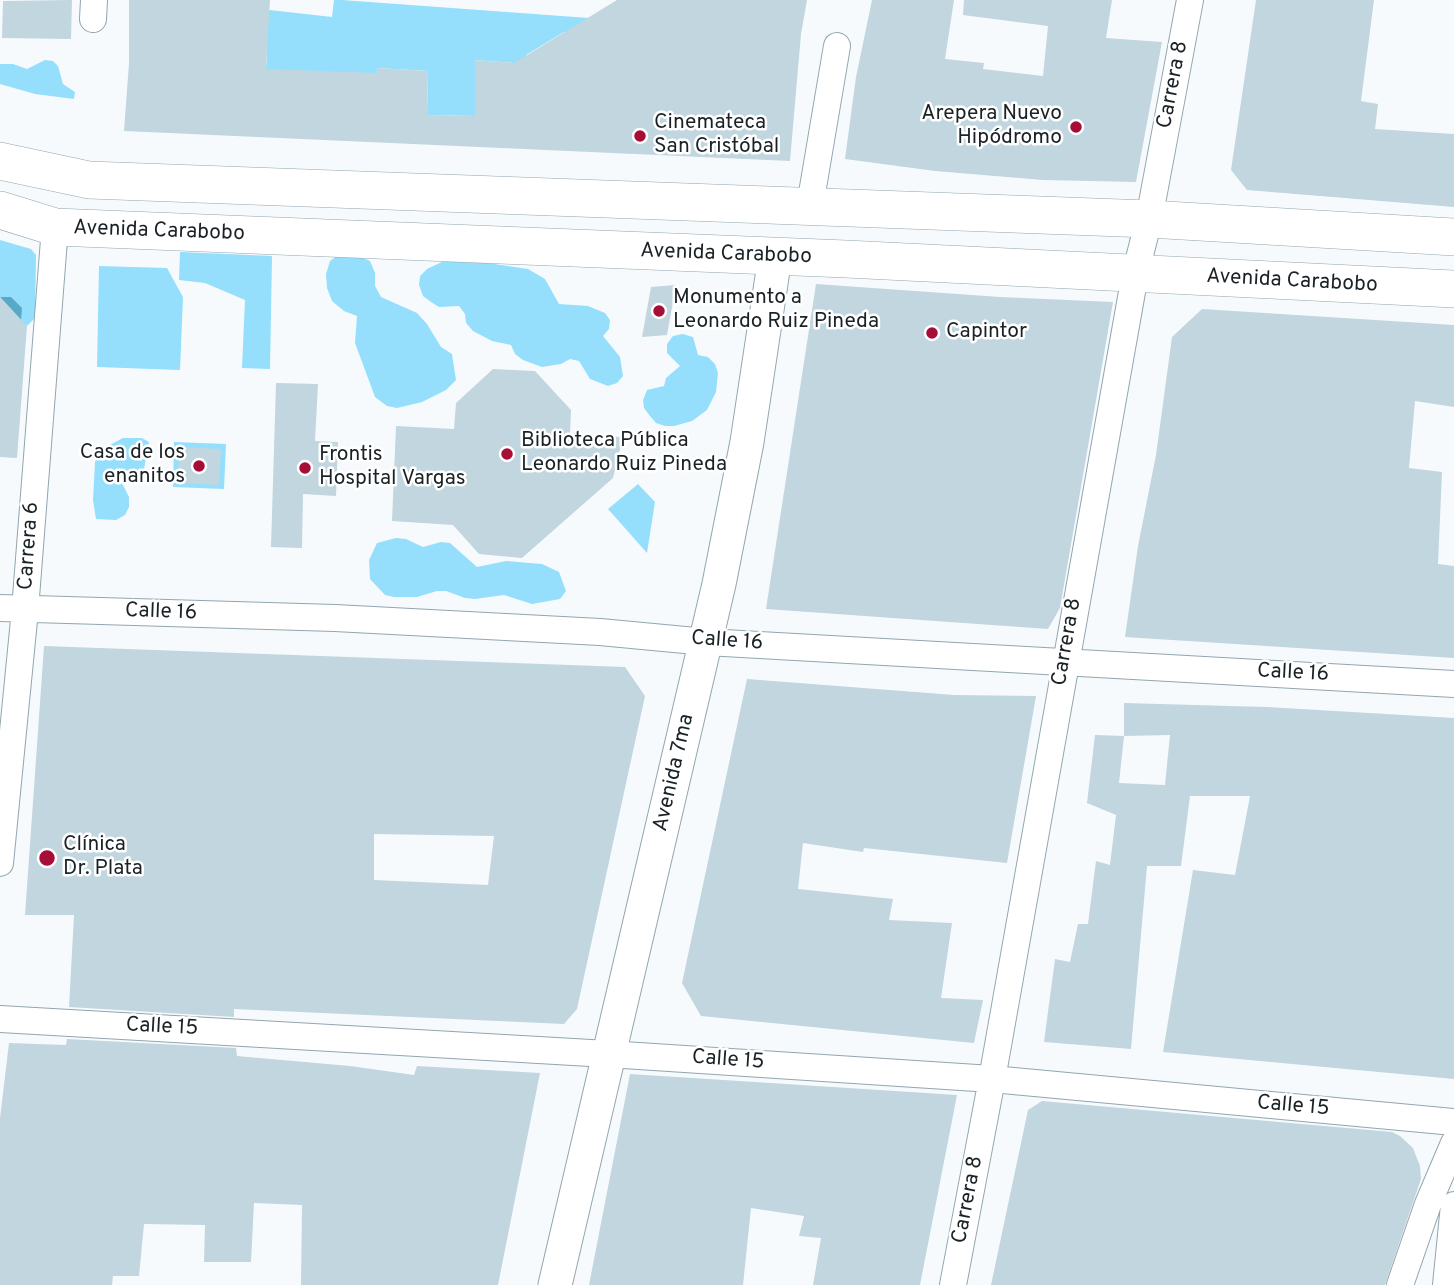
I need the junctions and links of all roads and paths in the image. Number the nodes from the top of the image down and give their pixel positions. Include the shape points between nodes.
1 (1190, 0) edge
2 (837, 46) dead end
3 (5, 159) edge
4 (742, 203) junction
5 (810, 205) junction
6 (0, 210) edge
7 (1149, 219) junction
8 (55, 227) junction
9 (1454, 237) edge
10 (775, 257) junction
11 (1135, 275) junction
12 (1454, 289) edge
13 (13, 609) edge
14 (706, 642) junction
15 (1065, 660) junction
16 (1454, 684) edge
17 (0, 863) edge
18 (0, 1019) edge
19 (608, 1054) junction
20 (992, 1079) junction
21 (1454, 1122) edge
22 (1454, 1143) edge
23 (1454, 1205) edge
24 (555, 1285) edge
25 (953, 1285) edge
26 (1400, 1285) edge
27 (1446, 1285) edge

1 - 7 street, Carrera 8
2 - 5 street
3 - 4 main road via 89,180
4 - 5 main road
4 - 10 main road
5 - 7 main road
6 - 8 main road, Avenida Carabobo
7 - 9 main road
7 - 11 street, Carrera 8
8 - 10 main road, Avenida Carabobo
8 - 13 street, Carrera 6
10 - 11 main road, Avenida Carabobo
10 - 14 street, Avenida 7ma via 747,442
11 - 12 main road, Avenida Carabobo
11 - 15 street, Carrera 8
13 - 14 street, Calle 16 via 335,618
13 - 17 street, Carrera 6
14 - 15 street, Calle 16
14 - 19 street, Avenida 7ma
15 - 16 street, Calle 16
15 - 20 street, Carrera 8
18 - 19 street, Calle 15
19 - 20 street, Calle 15
19 - 24 street, Avenida 7ma
20 - 21 street, Calle 15
20 - 25 street, Carrera 8
22 - 26 street
23 - 27 street

